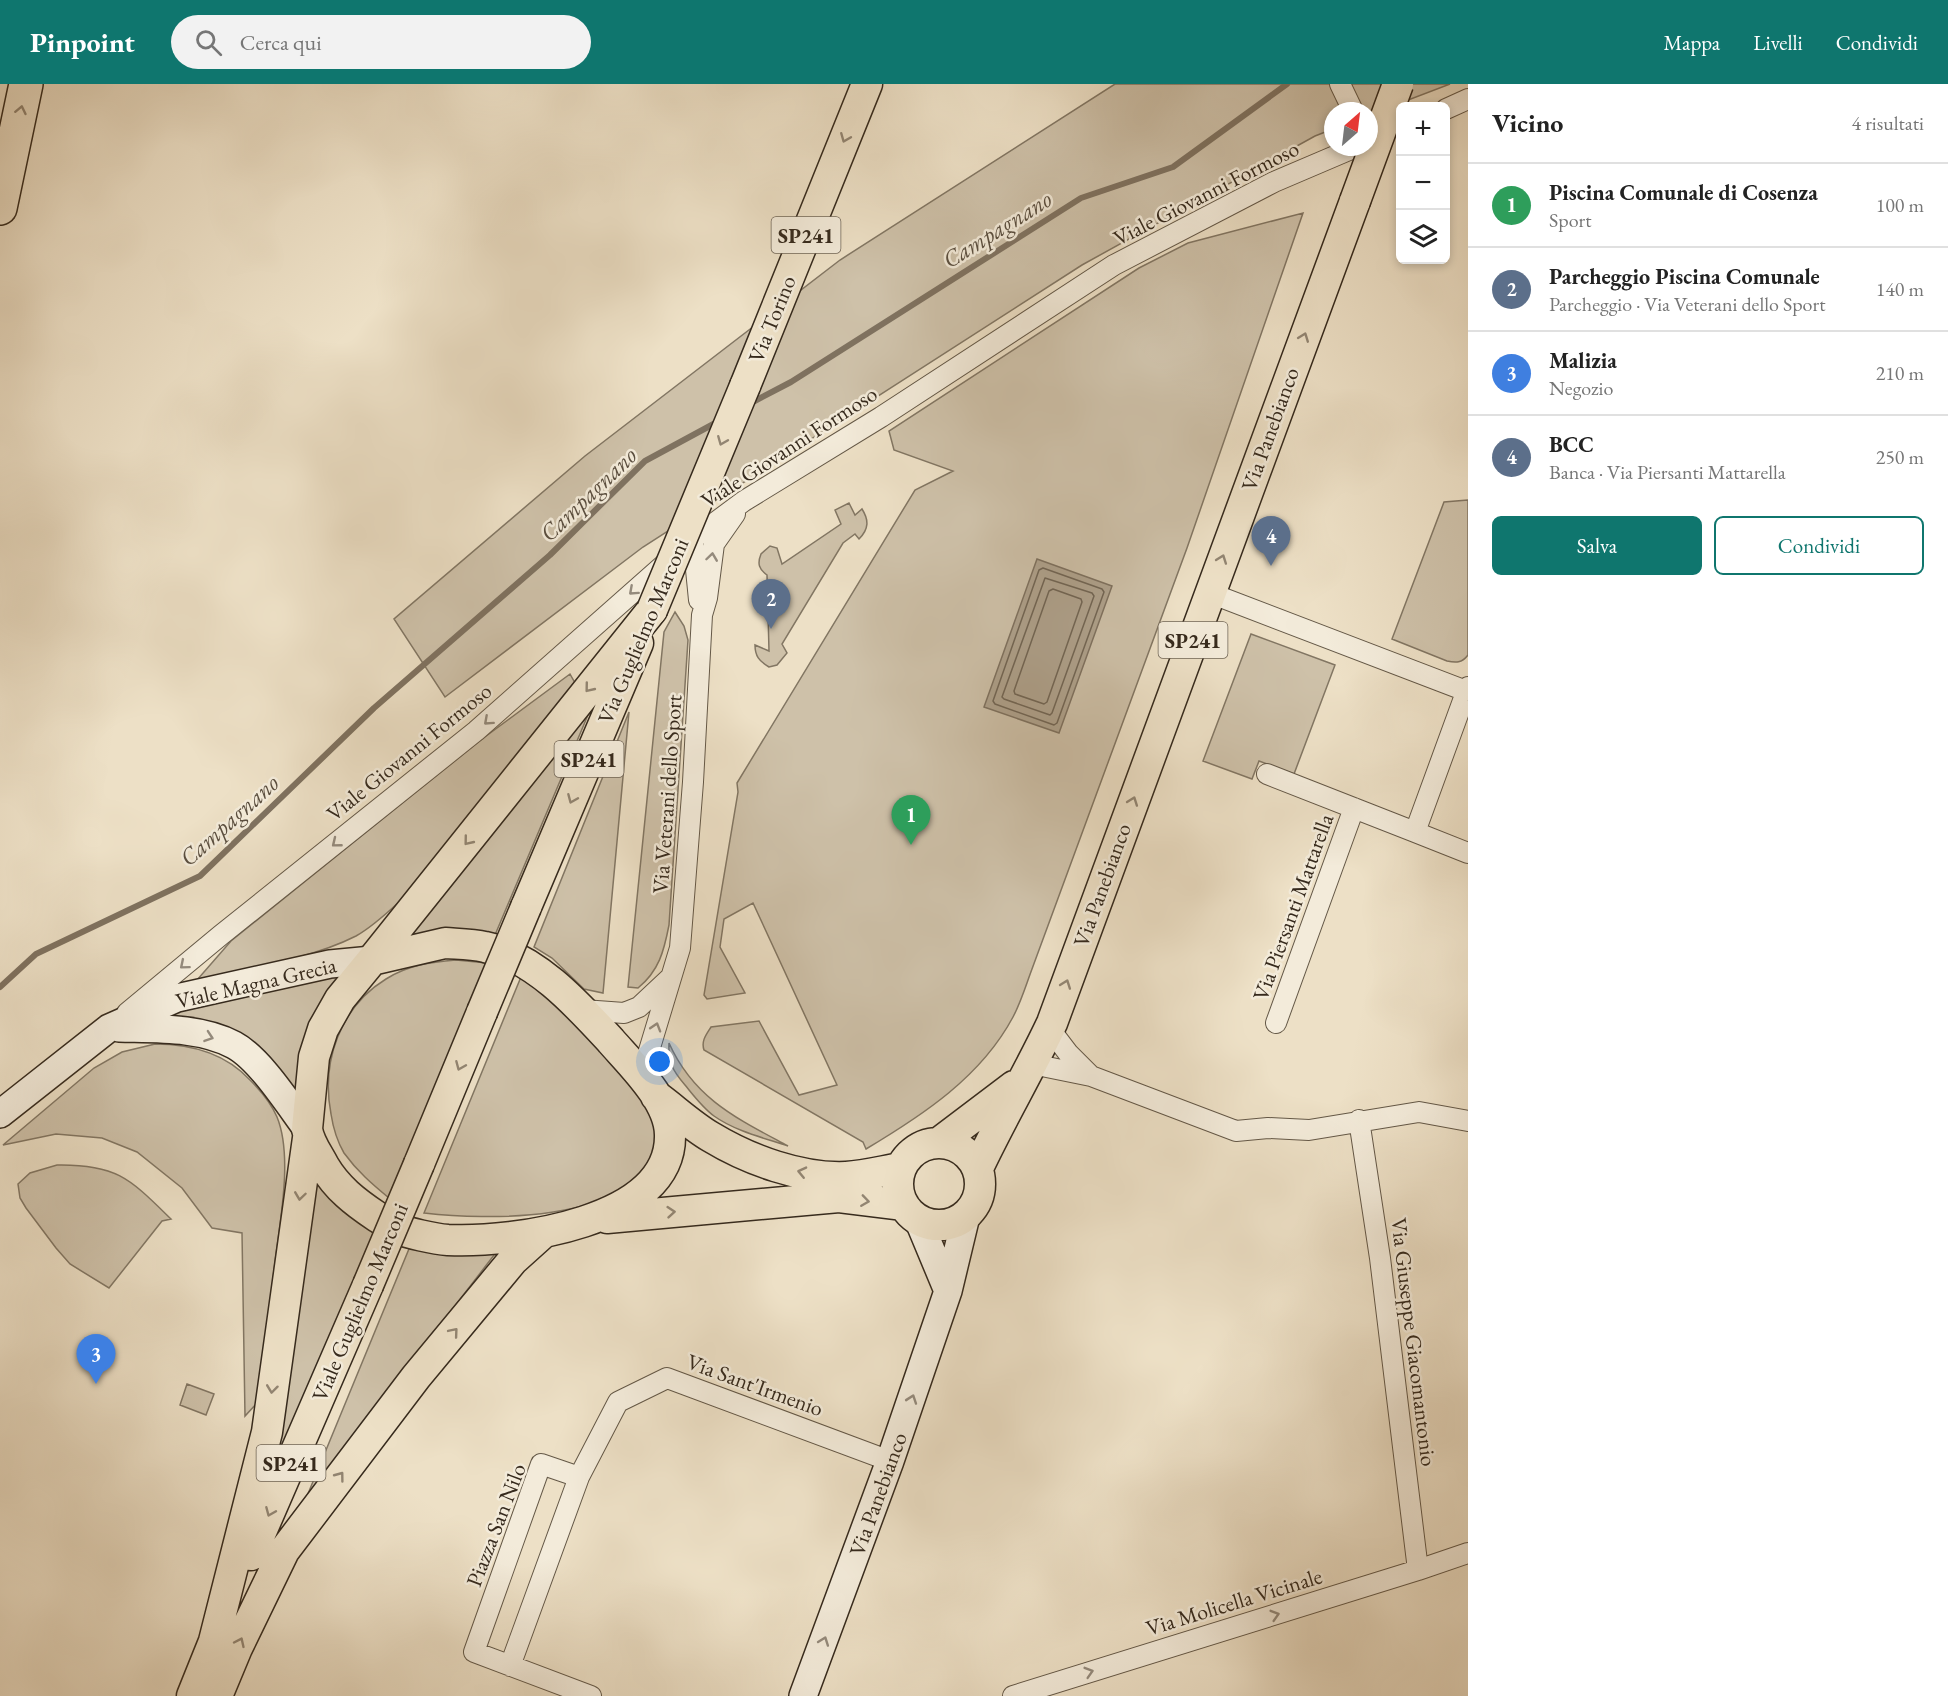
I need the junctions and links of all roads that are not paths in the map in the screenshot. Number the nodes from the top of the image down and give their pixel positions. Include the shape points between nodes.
1 (26, 84) edge
2 (867, 84) edge
3 (1340, 84) edge
4 (1398, 84) edge
5 (1468, 99) edge
6 (1349, 102) edge
7 (1450, 107) edge
8 (1378, 123) edge
9 (1396, 130) edge
10 (1378, 140) edge
11 (1339, 156) edge
12 (1365, 156) edge
13 (0, 208) edge
14 (745, 387) joint
15 (744, 501) junction
16 (693, 539) junction
17 (1210, 593) junction
18 (652, 610) junction
19 (702, 615) junction
20 (1467, 689) edge
21 (1267, 774) dead end
22 (1354, 808) junction
23 (1415, 832) junction
24 (1468, 853) edge
25 (526, 907) joint
26 (372, 960) junction
27 (673, 975) junction
28 (583, 1010) junction
29 (1276, 1023) dead end
30 (109, 1028) junction
31 (1049, 1028) junction
32 (1029, 1070) junction
33 (1091, 1076) junction
34 (650, 1087) junction
35 (0, 1114) edge
36 (1359, 1120) junction
37 (1468, 1121) edge
38 (308, 1134) junction
39 (940, 1142) junction
40 (901, 1168) junction
41 (978, 1168) junction
42 (911, 1212) junction
43 (966, 1216) junction
44 (592, 1219) junction
45 (543, 1233) junction
46 (948, 1291) junction
47 (890, 1461) junction
48 (579, 1477) junction
49 (1468, 1553) edge
50 (1418, 1570) junction
51 (214, 1641) junction
52 (514, 1667) junction
53 (192, 1696) edge
54 (217, 1696) edge
55 (591, 1696) edge
56 (803, 1696) edge
57 (1013, 1696) edge

13 -> 1 highway
2 -> 14 main road, Via Torino / SP241
3 - 6 street
4 - 8 main road, Via Panebianco / SP241, bridge
5 - 7 street
9 - 10 street, Viale Giovanni Formoso
11 - 15 street, Viale Giovanni Formoso via 1274,182 1114,265 882,417
17 -> 12 main road, Via Panebianco / SP241, bridge via 1355,201
14 -> 18 main road, Via Guglielmo Marconi / SP241, bridge
15 - 16 street, Viale Giovanni Formoso
19 -> 15 street, Via Veterani dello Sport via 714,544
16 - 19 street, Via Veterani dello Sport
16 -> 30 street, Viale Giovanni Formoso via 476,731
17 - 20 street
31 -> 17 main road, Via Panebianco / SP241
18 -> 25 main road, Via Guglielmo Marconi / SP241
18 -> 26 main road
19 - 27 street, Via Veterani dello Sport via 681,936
20 - 23 street
21 - 22 street
22 - 23 street
22 - 29 street, Via Piersanti Mattarella
23 - 24 street
25 -> 51 main road, Viale Guglielmo Marconi / SP241, bridge
26 - 28 main road via 445,943 486,947 525,962
26 - 30 street, Viale Magna Grecia via 330,964 177,998
26 - 38 main road via 340,999 323,1029 314,1057
27 - 28 street via 639,1007 624,1012
34 -> 27 street, Via Veterani dello Sport via 648,1054
28 - 34 main road
30 - 35 street, Viale Magna Grecia
30 -> 38 street, Viale Magna Grecia via 197,1033 234,1045 259,1066
31 - 32 main road, Via Panebianco / SP241
31 - 33 street
32 - 33 street
32 - 39 main road, Via Panebianco
32 - 41 main road, Via Panebianco
33 - 36 street via 1236,1131 1309,1130
40 -> 34 main road via 847,1177 784,1168 710,1137
34 - 44 main road via 667,1116 670,1134 661,1172 629,1201
36 - 37 street via 1419,1112
36 - 50 street, Via Giuseppe Giacomantonio
38 - 45 main road via 330,1175 351,1200 394,1228 447,1240
38 -> 51 main road via 267,1432
39 - 40 main road via 917,1149
39 - 41 main road via 963,1150
40 - 42 main road via 899,1193
41 - 43 main road via 980,1194
42 - 43 main road via 930,1224 942,1225
44 -> 42 main road via 839,1197
42 - 46 street
43 - 46 street, Via Panebianco
44 - 45 main road
54 -> 45 main road via 284,1551 416,1377 513,1260
47 -> 46 street, Via Panebianco
47 - 48 street, Via Sant'Irmenio via 667,1378 618,1402
56 -> 47 street, Via Panebianco
48 - 52 street
48 - 52 street, Piazza San Nilo via 541,1464 474,1652
49 - 50 street, Via Molicella Vicinale
57 -> 50 street, Via Molicella Vicinale
51 - 53 main road, Viale Guglielmo Marconi / SP241
52 - 55 street

